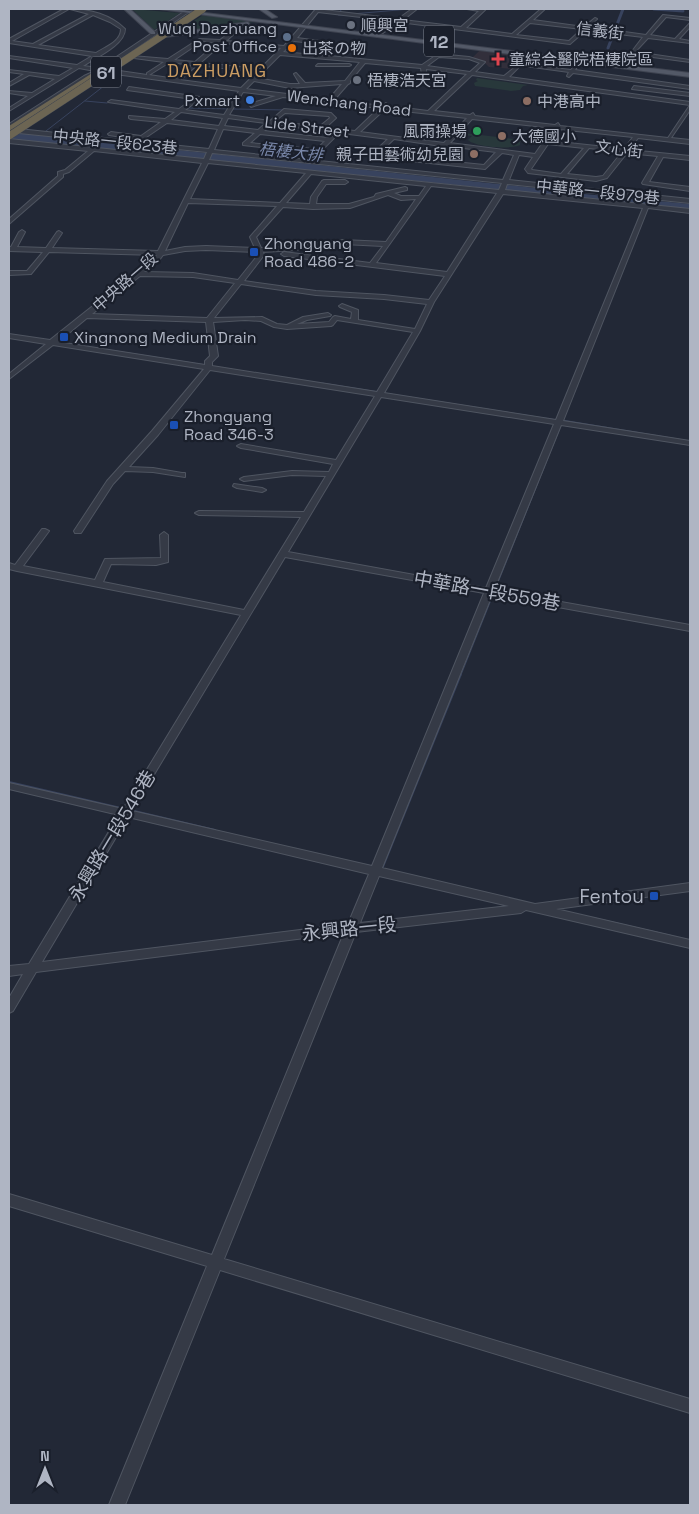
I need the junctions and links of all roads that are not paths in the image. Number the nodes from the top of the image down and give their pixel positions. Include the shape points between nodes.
1 (67, 9) edge
2 (72, 9) edge
3 (126, 9) edge
4 (162, 9) edge
5 (176, 9) edge
6 (262, 9) edge
7 (318, 9) edge
8 (415, 9) edge
9 (469, 9) edge
10 (543, 9) edge
11 (189, 10) edge
12 (204, 10) edge
13 (483, 10) edge
14 (93, 13) junction
15 (595, 19) dead end
16 (690, 19) edge
17 (270, 20) junction
18 (398, 22) junction
19 (529, 22) junction
20 (307, 24) junction
21 (690, 24) edge
22 (241, 25) junction
23 (559, 26) junction
24 (586, 29) junction
25 (461, 30) junction
26 (554, 30) dead end
27 (153, 33) junction
28 (381, 33) junction
29 (166, 35) junction
30 (549, 35) dead end
31 (512, 36) junction
32 (647, 37) junction
33 (293, 39) junction
34 (544, 40) junction
35 (676, 40) junction
36 (222, 41) junction
37 (9, 42) edge
38 (33, 46) junction
39 (284, 47) junction
40 (687, 48) edge
41 (279, 53) junction
42 (690, 54) edge
43 (97, 55) junction
44 (9, 56) edge
45 (315, 56) junction
46 (134, 57) junction
47 (581, 58) junction
48 (677, 59) junction
49 (170, 61) junction
50 (364, 61) junction
51 (690, 61) edge
52 (196, 64) junction
53 (318, 65) dead end
54 (349, 65) dead end
55 (79, 66) junction
56 (423, 67) junction
57 (549, 67) junction
58 (114, 70) junction
59 (9, 71) edge
60 (261, 71) junction
61 (103, 72) junction
62 (572, 72) junction
63 (690, 72) edge
64 (541, 73) dead end
65 (28, 74) junction
66 (94, 74) junction
67 (149, 74) junction
68 (296, 74) dead end
69 (472, 74) junction
70 (334, 75) dead end
71 (60, 78) junction
72 (178, 78) junction
73 (505, 78) junction
74 (253, 79) junction
75 (672, 79) dead end
76 (339, 81) junction
77 (348, 82) junction
78 (425, 83) dead end
79 (303, 84) junction
80 (564, 84) junction
81 (668, 84) junction
82 (9, 85) edge
83 (600, 85) dead end
84 (82, 86) junction
85 (290, 86) junction
86 (690, 87) edge
87 (634, 88) dead end
88 (129, 89) dead end
89 (243, 89) junction
90 (662, 91) junction
91 (9, 92) edge
92 (286, 94) junction
93 (32, 95) junction
94 (690, 95) edge
95 (657, 98) junction
96 (331, 100) junction
97 (110, 102) dead end
98 (260, 104) dead end
99 (251, 105) dead end
100 (690, 105) edge
101 (269, 106) dead end
102 (279, 106) dead end
103 (385, 106) junction
104 (288, 107) junction
105 (9, 110) edge
106 (431, 111) junction
107 (178, 112) junction
108 (472, 116) junction
109 (9, 117) edge
110 (131, 117) dead end
111 (687, 117) edge
112 (22, 118) junction
113 (226, 118) junction
114 (165, 121) junction
115 (270, 123) junction
116 (557, 126) junction
117 (304, 127) junction
118 (221, 128) junction
119 (320, 129) junction
120 (340, 131) junction
121 (21, 132) junction
122 (259, 132) junction
123 (356, 133) junction
124 (9, 134) edge
125 (111, 134) dead end
126 (293, 136) junction
127 (637, 136) junction
128 (392, 138) junction
129 (671, 139) junction
130 (329, 140) junction
131 (690, 141) edge
132 (548, 142) junction
133 (445, 145) junction
134 (588, 146) junction
135 (93, 149) junction
136 (279, 150) junction
137 (626, 150) junction
138 (500, 152) junction
139 (518, 154) junction
140 (662, 154) junction
141 (379, 156) junction
142 (537, 156) junction
143 (208, 157) junction
144 (690, 158) edge
145 (430, 161) junction
146 (367, 168) junction
147 (309, 173) junction
148 (562, 176) junction
149 (375, 179) junction
150 (506, 182) junction
151 (430, 184) junction
152 (689, 187) edge
153 (405, 189) dead end
154 (501, 192) junction
155 (389, 193) junction
156 (422, 197) junction
157 (690, 201) edge
158 (186, 202) junction
159 (280, 206) junction
160 (314, 207) junction
161 (646, 207) junction
162 (690, 212) edge
163 (9, 222) edge
164 (22, 232) dead end
165 (59, 233) dead end
166 (388, 244) junction
167 (11, 249) edge
168 (47, 251) junction
169 (160, 252) junction
170 (260, 253) junction
171 (371, 264) junction
172 (9, 273) edge
173 (139, 274) junction
174 (448, 274) junction
175 (239, 283) junction
176 (431, 302) junction
177 (342, 306) dead end
178 (328, 315) dead end
179 (87, 316) junction
180 (208, 320) junction
181 (354, 320) junction
182 (287, 327) junction
183 (417, 331) junction
184 (9, 336) edge
185 (52, 342) junction
186 (208, 368) junction
187 (9, 377) edge
188 (379, 394) junction
189 (559, 422) junction
190 (690, 443) edge
191 (241, 446) dead end
192 (338, 463) junction
193 (122, 469) junction
194 (331, 474) junction
195 (182, 475) dead end
196 (244, 479) dead end
197 (237, 486) dead end
198 (262, 490) dead end
199 (199, 513) dead end
200 (307, 515) junction
201 (45, 531) dead end
202 (78, 532) dead end
203 (164, 535) dead end
204 (283, 554) junction
205 (13, 567) edge
206 (98, 584) junction
207 (491, 591) junction
208 (246, 613) junction
209 (690, 628) edge
210 (9, 786) edge
211 (126, 813) junction
212 (377, 871) junction
213 (690, 887) edge
214 (530, 908) junction
215 (352, 929) junction
216 (690, 944) edge
217 (34, 966) junction
218 (9, 971) edge
219 (9, 1008) edge
220 (9, 1200) edge
221 (215, 1264) junction
222 (690, 1406) edge
223 (117, 1505) edge

1 - 37 street
2 - 14 street
3 - 27 main road
4 - 11 main road, 12
5 - 11 main road, 12
6 - 17 main road
7 - 18 street
7 - 20 street, 中央路一段
8 - 18 street
9 - 13 street
10 - 19 street
11 - 12 main road, 12
11 - 27 street
12 - 17 main road, 12
12 - 20 main road, 12
12 - 29 street
12 - 124 highway, 61, bridge
13 - 25 street
14 - 38 street
14 - 43 street via 123,29 119,41
15 - 24 street
16 - 32 street via 666,16
17 - 20 main road, 12
17 - 22 main road
18 - 25 street
18 - 28 street
19 - 23 street, 信義街
19 - 31 street
20 - 28 main road, 12
20 - 33 street, 中央路一段
21 - 35 street
22 - 29 main road
22 - 36 street
23 - 24 street, 信義街
23 - 26 street
24 - 32 street, 信義街
24 - 34 street via 570,43
25 - 31 street
27 - 61 street
28 - 47 main road, 12
29 - 46 street
30 - 34 street
31 - 34 street
32 - 35 street, 信義街
32 - 48 street via 632,53
33 - 39 street, 中央路一段
33 - 45 street via 326,43
35 - 40 street, 信義街
36 - 39 street
36 - 49 street via 201,40
36 - 52 street
37 - 38 street
38 - 43 street
39 - 41 street, 中央路一段
40 - 42 street, 信義街
40 - 48 street
41 - 45 street
41 - 60 street, 中央路一段
43 - 55 street
44 - 55 street, Wenchang Road
45 - 50 street
46 - 49 street
46 - 58 street
47 - 62 street
47 - 63 main road, 12
48 - 51 street
49 - 52 street
49 - 67 street
50 - 56 street
50 - 77 street
52 - 60 street
52 - 72 street
53 - 54 street
55 - 61 street, Wenchang Road
55 - 71 street
56 - 69 street
56 - 69 street via 438,56 481,60 483,62
56 - 78 street
57 - 62 street
57 - 64 street
57 - 73 street via 519,65
58 - 61 street, Wenchang Road
58 - 67 street, Wenchang Road
58 - 89 street, Wenchang Road
59 - 65 street
60 - 74 street, 中央路一段
61 - 66 street
61 - 84 street
61 - 121 street
61 - 124 highway, bridge
62 - 80 street
62 - 81 street
65 - 71 street
65 - 82 street
66 - 84 street
66 - 112 street
66 - 124 highway
67 - 72 street, Wenchang Road
68 - 79 street
69 - 73 street
69 - 106 street
70 - 76 street
71 - 93 street
72 - 89 street, Wenchang Road
73 - 80 street
74 - 85 street
74 - 89 street, 中央路一段
75 - 81 street
76 - 77 street
76 - 79 street
77 - 96 street
79 - 85 street
80 - 83 street
80 - 95 street
81 - 86 street
81 - 90 street
84 - 124 street
85 - 92 street
87 - 90 street
88 - 107 street via 198,98
89 - 92 street, Wenchang Road
89 - 113 street, 中央路一段
90 - 94 street
90 - 95 street
91 - 93 street
92 - 96 street, Wenchang Road
92 - 99 street
93 - 105 street
95 - 100 street
96 - 103 street, Wenchang Road
97 - 107 street, Lide Street
98 - 101 street
100 - 111 street
102 - 104 street
103 - 106 street, Wenchang Road
103 - 123 street
104 - 115 street
104 - 119 street via 331,115 333,118
106 - 108 street, Wenchang Road
107 - 113 street, Lide Street
107 - 114 street
108 - 116 street, Wenchang Road
108 - 133 street
109 - 112 street
110 - 114 street
111 - 129 street
112 - 124 street
113 - 115 street, Lide Street
113 - 118 street, 中央路一段
114 - 118 street
114 - 125 street via 142,138
115 - 117 street, Lide Street
115 - 122 street
116 - 127 street, Wenchang Road
116 - 129 street, Wenchang Road
116 - 132 street
117 - 119 street, Lide Street
117 - 126 street
118 - 122 street
118 - 143 street, 中央路一段
119 - 120 street, Lide Street
120 - 123 street, Lide Street
120 - 130 street
121 - 124 street
121 - 124 street, 中央路一段623巷
121 - 143 street, 中央路一段623巷
122 - 126 street
122 - 136 street via 245,144
123 - 128 street, Lide Street
124 - 135 street
126 - 130 street
126 - 136 street
127 - 129 street, Wenchang Road
127 - 137 street
128 - 133 street, Lide Street
128 - 141 street via 375,153
129 - 131 street, Wenchang Road
130 - 136 street via 319,150
132 - 134 street, 文心街
132 - 142 street
133 - 138 street, Lide Street
133 - 145 street
134 - 137 street, 文心街
134 - 148 street
135 - 143 street
135 - 163 street via 60,173 61,176
137 - 140 street, 文心街
137 - 148 street via 605,177
138 - 139 street, Lide Street
138 - 145 street via 485,167
139 - 142 street, Lide Street
139 - 150 street, 永興路一段546巷
140 - 144 street, 文心街
140 - 152 street via 645,184
141 - 145 street
141 - 146 street
142 - 148 street via 528,169 530,172
143 - 146 street via 235,154
143 - 147 street
143 - 158 street, 中央路一段
146 - 150 street
147 - 149 street
147 - 159 street
149 - 151 street
149 - 160 street via 324,182 314,197
150 - 154 street, 永興路一段546巷
150 - 157 street, 中華路一段979巷
151 - 154 street
151 - 156 street
153 - 155 street
154 - 161 street
154 - 174 street, 永興路一段546巷
155 - 156 street via 402,199
155 - 160 street via 350,206
156 - 166 street
158 - 159 street
158 - 169 street, 中央路一段
159 - 160 street
159 - 170 street via 253,237
161 - 162 street
161 - 189 street
164 - 167 street
165 - 168 street
166 - 170 street via 343,242
166 - 171 street
167 - 168 street
168 - 169 street
168 - 172 street via 29,272
169 - 170 street via 206,248
169 - 173 street, 中央路一段 via 158,258
170 - 171 street
170 - 175 street
171 - 174 street
173 - 175 street via 193,275
173 - 179 street, 中央路一段
174 - 176 street, 永興路一段546巷
175 - 176 street
175 - 180 street
176 - 183 street, 永興路一段546巷
177 - 181 street via 356,311
178 - 182 street via 305,318
179 - 180 street
179 - 185 street, 中央路一段
180 - 182 street via 256,318
180 - 186 street via 214,356
181 - 182 street via 335,318 332,324
181 - 183 street
183 - 188 street, 永興路一段546巷
184 - 185 street
185 - 186 street
185 - 187 street, 中央路一段
186 - 188 street
186 - 193 street
188 - 189 street
188 - 192 street, 永興路一段546巷
189 - 190 street
189 - 207 street
191 - 192 street
192 - 194 street, 永興路一段546巷
193 - 195 street
193 - 202 street
194 - 196 street via 292,473
194 - 200 street, 永興路一段546巷
197 - 198 street
199 - 200 street
200 - 204 street, 永興路一段546巷
201 - 205 street
203 - 206 street via 165,560 108,561
204 - 207 street, 中華路一段559巷
204 - 208 street, 永興路一段546巷
205 - 206 street
206 - 208 street
207 - 209 street, 中華路一段559巷
207 - 212 street
208 - 211 street, 永興路一段546巷
210 - 211 street
211 - 212 street
211 - 217 street, 永興路一段546巷
212 - 214 street
212 - 215 street
213 - 214 street, 永興路一段
214 - 215 street, 永興路一段
214 - 216 street
215 - 217 street, 永興路一段
215 - 221 street
217 - 218 street, 永興路一段
217 - 219 street, 永興路一段546巷
220 - 221 street
221 - 222 street
221 - 223 street

